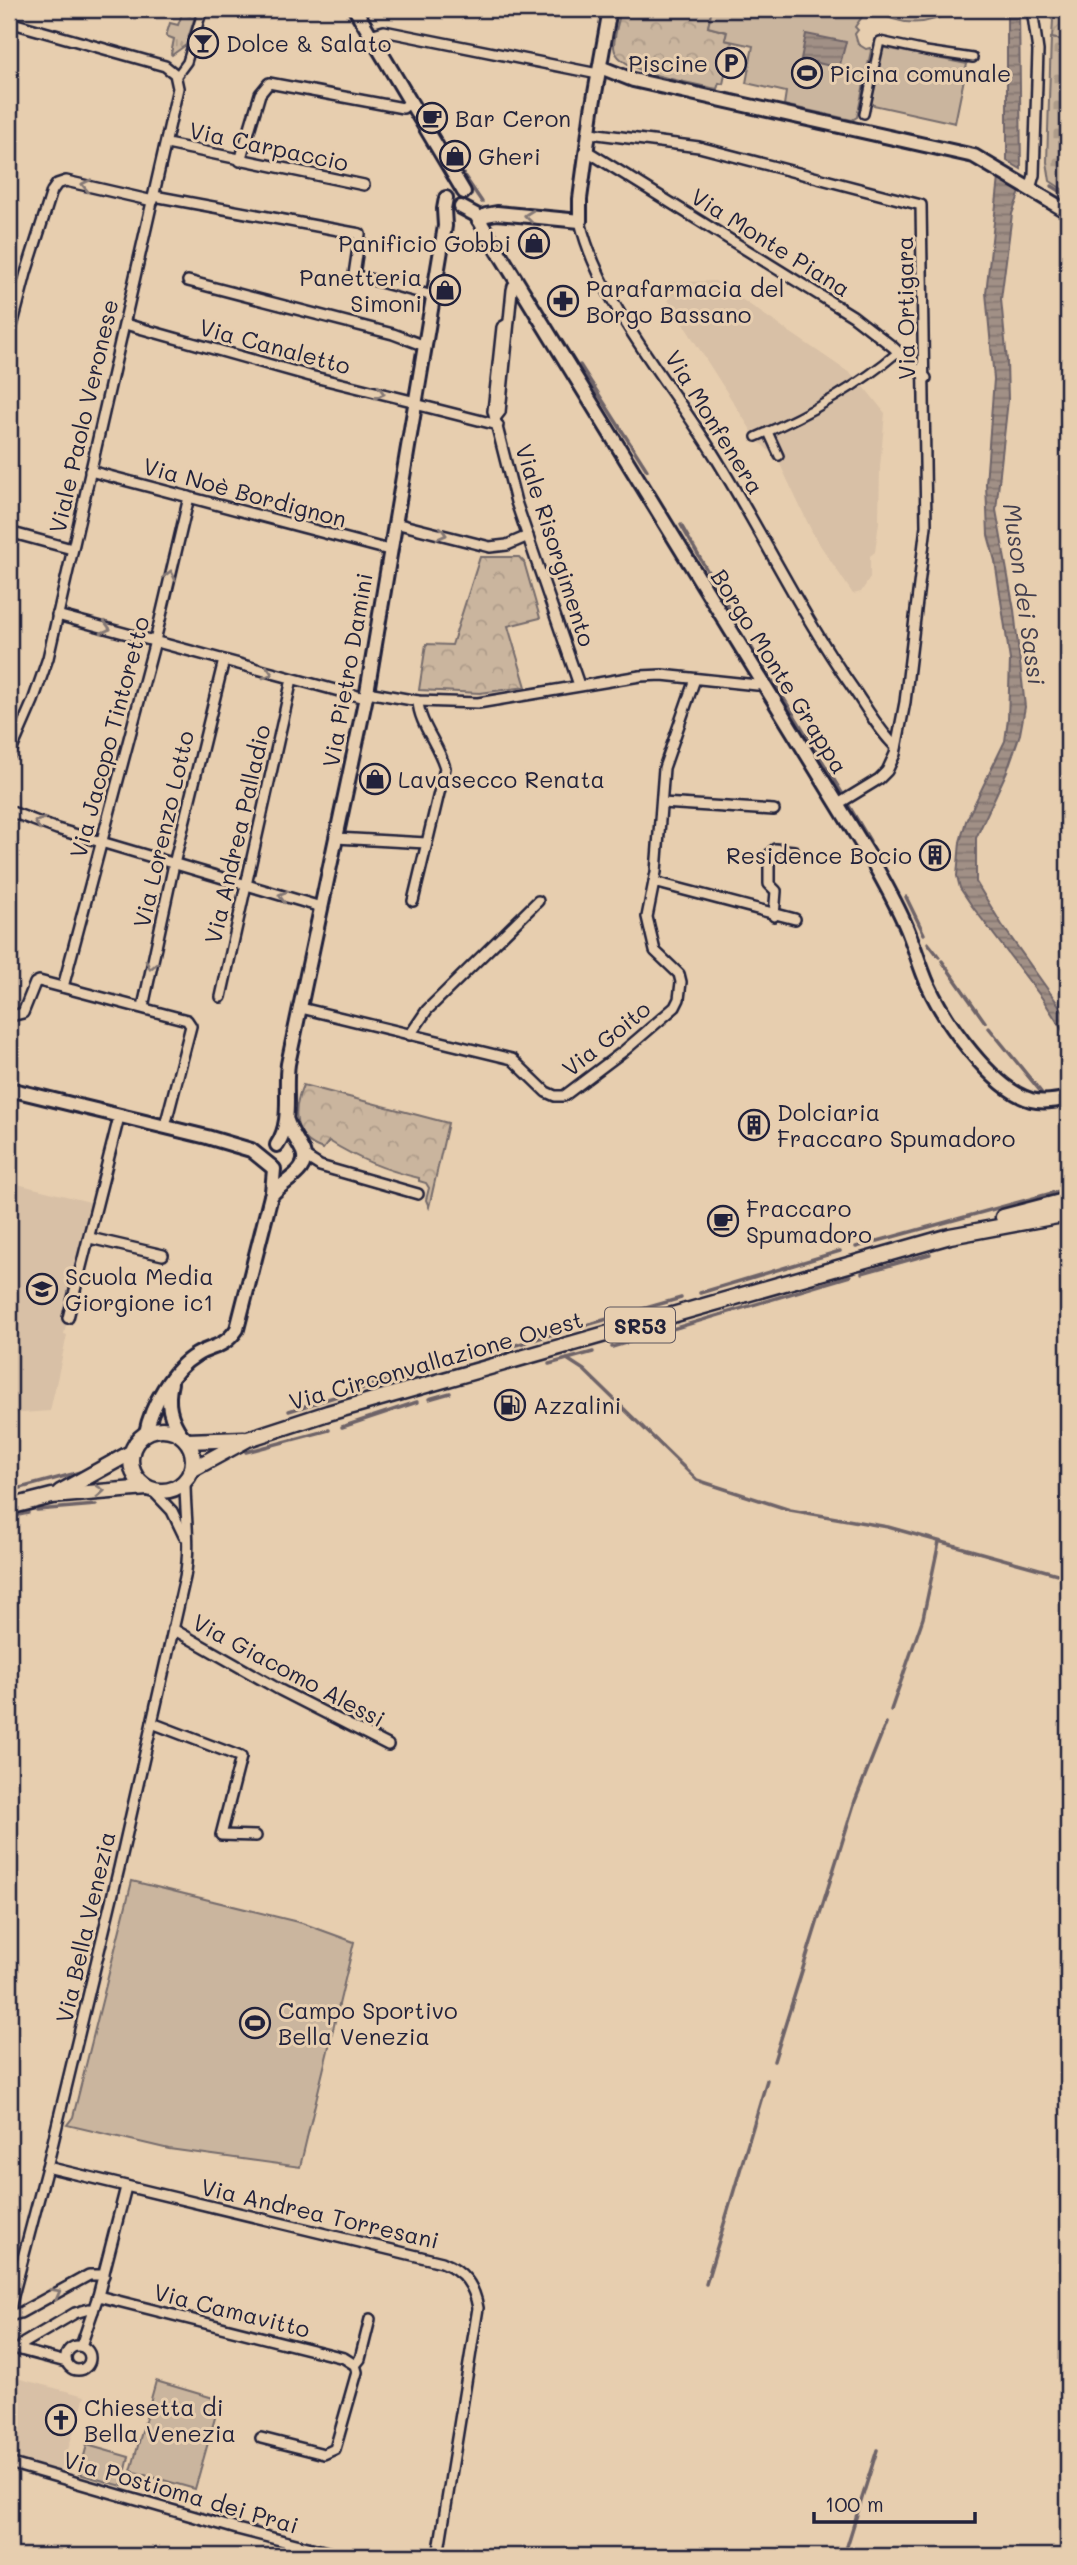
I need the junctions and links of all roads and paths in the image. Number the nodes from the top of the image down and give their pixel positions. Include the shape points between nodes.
1 (203, 9) edge
2 (355, 9) edge
3 (610, 9) edge
4 (1032, 9) edge
5 (9, 25) edge
6 (370, 36) junction
7 (973, 58) dead end
8 (599, 70) junction
9 (177, 78) junction
10 (410, 103) junction
11 (864, 114) dead end
12 (590, 133) junction
13 (167, 144) junction
14 (587, 151) junction
15 (240, 161) junction
16 (444, 162) junction
17 (364, 185) dead end
18 (1027, 187) junction
19 (447, 197) junction
20 (153, 199) junction
21 (462, 201) junction
22 (1068, 212) edge
23 (479, 220) junction
24 (580, 221) junction
25 (445, 226) junction
26 (188, 281) dead end
27 (517, 283) junction
28 (433, 296) junction
29 (10, 320) edge
30 (125, 324) junction
31 (9, 338) edge
32 (425, 346) junction
33 (898, 352) junction
34 (926, 378) junction
35 (415, 403) junction
36 (497, 421) junction
37 (768, 432) junction
38 (756, 437) dead end
39 (779, 456) dead end
40 (90, 471) junction
41 (189, 497) junction
42 (395, 523) junction
43 (9, 532) edge
44 (528, 536) junction
45 (72, 550) junction
46 (390, 550) junction
47 (57, 615) junction
48 (155, 641) junction
49 (224, 660) junction
50 (695, 679) junction
51 (292, 680) junction
52 (763, 684) junction
53 (579, 685) junction
54 (366, 695) junction
55 (418, 701) junction
56 (897, 747) junction
57 (9, 756) edge
58 (662, 803) junction
59 (838, 804) junction
60 (774, 810) dead end
61 (9, 811) edge
62 (336, 838) junction
63 (102, 843) junction
64 (426, 843) junction
65 (794, 851) dead end
66 (174, 864) junction
67 (654, 882) junction
68 (245, 885) junction
69 (413, 901) dead end
70 (538, 901) dead end
71 (321, 907) junction
72 (774, 916) junction
73 (795, 919) dead end
74 (63, 986) junction
75 (221, 997) dead end
76 (143, 1007) junction
77 (301, 1008) junction
78 (9, 1013) edge
79 (410, 1035) junction
80 (9, 1089) edge
81 (1068, 1098) edge
82 (119, 1116) junction
83 (287, 1121) junction
84 (165, 1126) junction
85 (275, 1147) junction
86 (251, 1150) junction
87 (300, 1161) junction
88 (273, 1168) junction
89 (418, 1194) dead end
90 (271, 1196) junction
91 (1068, 1199) edge
92 (1068, 1214) edge
93 (959, 1233) junction
94 (90, 1238) junction
95 (163, 1255) dead end
96 (68, 1318) dead end
97 (171, 1383) junction
98 (146, 1433) junction
99 (184, 1438) junction
100 (248, 1438) junction
101 (132, 1452) junction
102 (193, 1469) junction
103 (185, 1482) junction
104 (149, 1489) junction
105 (52, 1496) junction
106 (9, 1507) edge
107 (189, 1551) junction
108 (173, 1629) junction
109 (152, 1723) junction
110 (388, 1745) dead end
111 (256, 1836) dead end
112 (47, 2167) junction
113 (126, 2187) junction
114 (104, 2275) junction
115 (99, 2296) junction
116 (93, 2311) junction
117 (9, 2313) edge
118 (370, 2319) dead end
119 (81, 2346) junction
120 (9, 2347) edge
121 (21, 2350) junction
122 (66, 2362) junction
123 (355, 2365) junction
124 (261, 2438) dead end
125 (9, 2463) edge
126 (343, 2556) edge
127 (438, 2556) edge

1 - 9 street via 187,62
2 - 6 street, Borgo Monte Grappa
3 - 8 street, Via Monfenera
4 - 18 street via 1038,51 1034,175
5 - 9 street via 165,66
6 - 8 street via 384,31
6 - 10 street, Borgo Monte Grappa
7 - 11 street via 880,41
8 - 12 street, Via Monfenera
8 - 18 street via 974,156
9 - 13 street, Viale Paolo Veronese
10 - 15 street via 403,107 268,83 260,94
10 - 16 street, Borgo Monte Grappa
12 - 14 street, Via Monfenera
12 - 34 street, Via Ortigara via 699,147 921,205
13 - 15 street, Via Carpaccio
13 - 20 street, Viale Paolo Veronese
14 - 24 street, Via Monfenera
14 - 33 street, Via Monte Piana via 816,290
15 - 17 street, Via Carpaccio
16 - 19 street, Borgo Monte Grappa via 449,178
16 - 21 street, Borgo Monte Grappa via 455,175
18 - 22 street
19 - 21 street via 455,189
19 - 25 street, Via Pietro Damini
20 - 28 street via 360,234 354,275
20 -> 29 street via 66,181 57,184
20 - 30 street, Viale Paolo Veronese
21 - 23 street, Borgo Monte Grappa via 474,206
21 - 25 street
24 -> 23 street via 498,212
23 - 27 street, Borgo Monte Grappa
24 - 56 street, Via Monfenera via 593,264 617,308 715,456 823,646
25 - 28 street, Via Pietro Damini
26 - 32 street
27 - 36 street, Viale Risorgimento via 507,324
27 - 52 street, Borgo Monte Grappa
28 - 32 street, Via Pietro Damini
29 - 31 street
30 -> 35 street, Via Canaletto
30 - 40 street, Viale Paolo Veronese
32 - 35 street, Via Pietro Damini
33 - 34 street, Via Monte Piana
33 - 37 street via 861,382
34 - 56 street, Via Ortigara via 926,526
35 - 36 street, Via Canaletto
35 - 42 street, Via Pietro Damini
36 - 44 street, Viale Risorgimento
37 - 38 street
37 - 39 street
40 - 41 street, Via Noè Bordignon
40 - 45 street, Viale Paolo Veronese
41 - 46 street, Via Noè Bordignon
48 -> 41 street, Via Jacopo Tintoretto
42 -> 44 street via 490,547
42 - 46 street, Via Pietro Damini
43 - 45 street
44 - 53 street, Viale Risorgimento
45 - 47 street, Viale Paolo Veronese
46 - 54 street, Via Pietro Damini
47 -> 48 street
47 - 57 street, Viale Paolo Veronese via 41,680
48 - 49 street
48 - 63 street, Via Jacopo Tintoretto
49 -> 51 street
49 - 66 street, Via Lorenzo Lotto
50 - 52 street
50 - 53 street via 651,675
50 - 58 street via 664,768
51 - 54 street
51 - 68 street, Via Andrea Palladio
52 - 59 street, Borgo Monte Grappa
53 - 55 street via 492,701
54 - 55 street
54 - 62 street, Via Pietro Damini
55 - 64 street via 418,711 445,768
56 - 59 street via 883,776
58 - 60 street
58 - 67 street
59 - 81 street, Borgo Monte Grappa via 887,887 937,1003 959,1037 1011,1091 1032,1100
63 -> 61 street
62 - 64 street
62 - 71 street, Via Pietro Damini
63 - 66 street
63 - 74 street, Via Jacopo Tintoretto
64 - 69 street
65 - 72 street via 775,849 769,855 769,884 776,891
66 - 68 street
66 -> 76 street, Via Lorenzo Lotto
67 - 72 street
67 - 79 street, Via Goito via 648,909 652,945 679,974 680,999 625,1050 564,1096 546,1092 512,1059
71 -> 68 street
68 - 75 street, Via Andrea Palladio
70 - 79 street via 426,1010
71 - 77 street, Via Pietro Damini
72 - 73 street
74 - 76 street
74 - 78 street via 39,981 23,1013
76 - 84 street via 187,1020 191,1026
77 - 79 street, Via Goito
77 - 83 street, Via Pietro Damini via 286,1075
80 - 82 street
82 - 84 street
82 - 94 street
83 - 85 street
83 - 87 street
84 - 86 street
85 - 86 street
85 - 87 street via 288,1142
85 - 88 street via 270,1156
86 - 88 street
87 - 88 street via 281,1175
87 - 89 street
87 - 90 street
88 - 90 street
90 - 97 street via 237,1329 225,1343 190,1360
91 - 93 main road, Via Circonvallazione Ovest / SR53
92 - 93 main road, Via Circonvallazione Ovest / SR53
93 - 100 main road, Via Circonvallazione Ovest / SR53
94 - 95 street
94 - 96 street
97 - 98 street via 159,1396
97 - 99 street via 171,1418
98 - 99 main road, Via Circonvallazione Ovest / SR53 via 161,1429
98 - 101 main road
99 - 100 main road, Via Circonvallazione Ovest / SR53
99 - 102 main road via 192,1450
100 - 102 main road, Via Circonvallazione Ovest / SR53
101 - 104 main road via 133,1473
101 - 105 main road
102 - 103 main road, Via Circonvallazione Ovest / SR53
103 - 104 main road via 169,1491
103 - 107 street, Via Bella Venezia
105 -> 104 main road
104 - 107 street via 178,1519
105 - 106 main road
107 - 108 street, Via Bella Venezia
108 - 109 street, Via Bella Venezia
108 - 110 street, Via Giacomo Alessi
109 - 111 street via 241,1757 221,1835
109 - 112 street, Via Bella Venezia
112 - 113 street, Via Andrea Torresani
112 - 117 street, Via Bella Venezia
113 - 114 street
113 - 127 street, Via Andrea Torresani via 442,2262 460,2271 473,2287 478,2308
114 - 115 street
117 -> 114 street via 20,2313 89,2274
115 - 116 street
115 - 123 street, Via Camavitto via 344,2358
116 - 119 street
116 - 121 street via 75,2313 24,2343
118 - 123 street
119 - 122 street via 70,2348
119 - 122 street via 89,2353 86,2368 73,2370
120 - 121 street
121 - 122 street
123 - 124 street via 335,2449 324,2454
125 - 126 street, Via Postioma dei Prai

